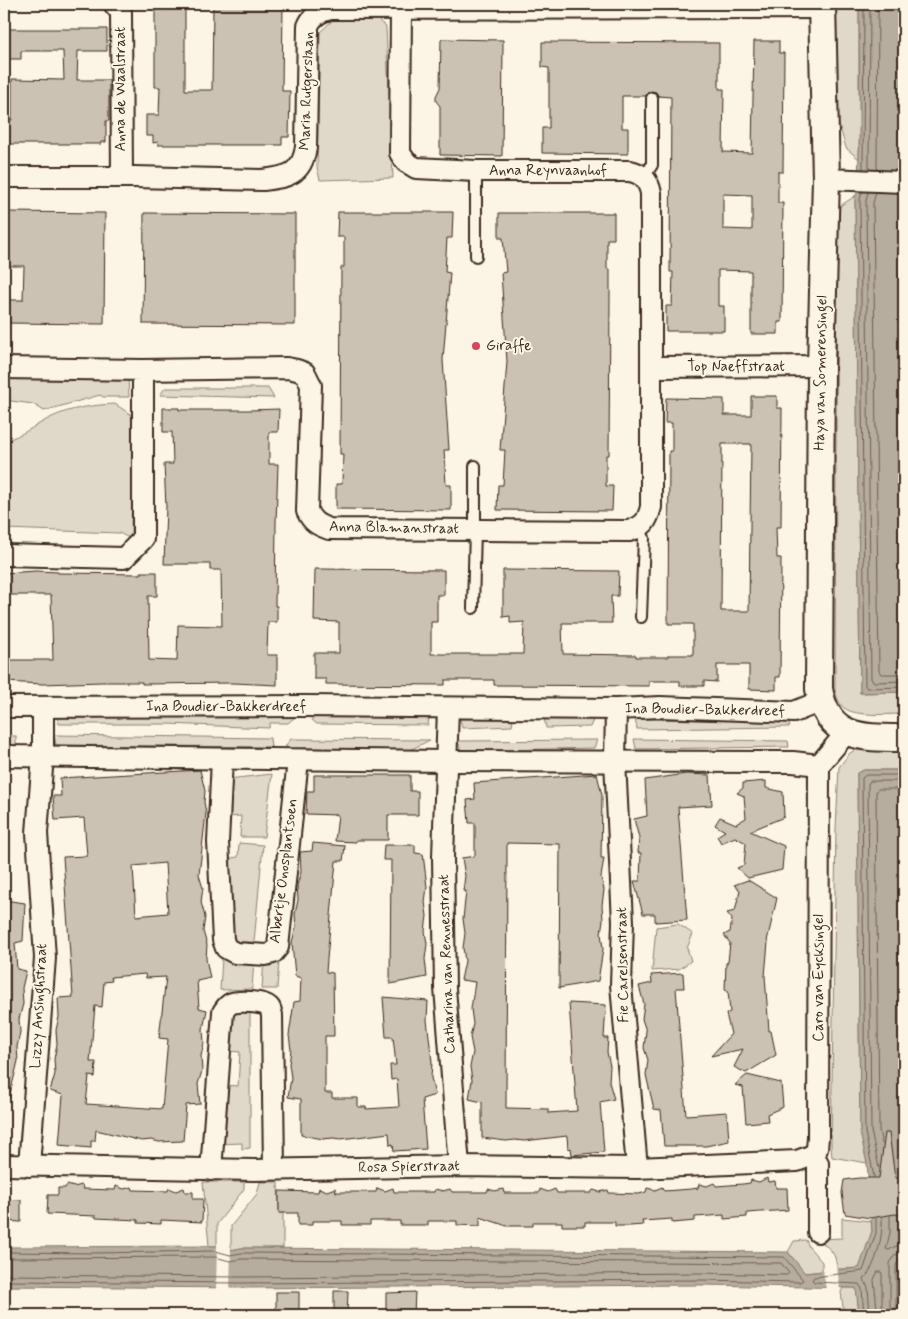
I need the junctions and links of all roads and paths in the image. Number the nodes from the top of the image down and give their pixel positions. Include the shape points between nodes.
1 (114, 4) edge
2 (822, 6) edge
3 (401, 9) junction
4 (652, 98) dead end
5 (476, 171) junction
6 (4, 177) edge
7 (122, 177) junction
8 (644, 177) junction
9 (826, 179) junction
10 (904, 182) edge
11 (476, 256) dead end
12 (820, 366) junction
13 (652, 367) junction
14 (4, 368) edge
15 (143, 370) junction
16 (475, 466) dead end
17 (639, 527) junction
18 (475, 529) junction
19 (4, 555) edge
20 (473, 608) dead end
21 (642, 617) dead end
22 (821, 701) junction
23 (4, 707) edge
24 (43, 707) junction
25 (448, 708) junction
26 (616, 709) junction
27 (847, 732) junction
28 (904, 738) edge
29 (4, 756) edge
30 (43, 756) junction
31 (222, 759) junction
32 (298, 760) junction
33 (446, 761) junction
34 (614, 761) junction
35 (819, 764) junction
36 (813, 1154) junction
37 (4, 1165) edge
38 (29, 1166) junction
39 (459, 1166) junction
40 (637, 1168) junction
41 (210, 1170) junction
42 (274, 1170) junction
43 (818, 1232) dead end

1 - 7 street, Anna de Waalstraat via 121,12
2 - 3 street, Maria Rutgerslaan
2 - 9 street, Haya van Somerensingel
3 - 5 street via 400,153 416,168
3 - 7 street, Maria Rutgerslaan via 331,9 323,10 311,20 308,26 304,160 284,178
4 - 8 lane via 652,165
5 - 8 street, Anna Reynvaanhof via 630,171
5 - 11 lane, Anna Reynvaanhof
6 - 7 street, Maria Rutgerslaan
8 - 13 street via 651,193
9 - 10 street
9 - 12 street, Haya van Somerensingel
12 - 13 street, Top Naeffstraat
12 - 22 street, Haya van Somerensingel
13 - 17 street via 652,507 648,520
14 - 15 street, Anna Blamanstraat
15 - 18 street, Anna Blamanstraat via 287,368 305,373 311,385 307,502 311,519 329,529
15 - 19 street via 143,539 124,558
16 - 18 lane
17 - 18 street, Anna Blamanstraat via 629,531
17 - 21 lane via 644,538
18 - 20 lane
22 - 26 street, Ina Boudier-Bakkerdreef via 794,712 660,707
22 - 27 street, Haya van Somerensingel via 833,722
23 - 24 street, Ina Boudier-Bakkerdreef
24 - 25 street, Ina Boudier-Bakkerdreef
24 - 30 street, Lizzy Ansinghstraat
25 - 26 street, Ina Boudier-Bakkerdreef
25 - 33 street
26 - 34 street, Ina Boudier-Bakkerdreef
27 - 28 street via 877,738
27 - 35 street
29 - 30 street
30 - 31 street
30 - 38 street, Lizzy Ansinghstraat via 37,833 45,958
31 - 32 street
31 - 32 street, Albertje Onosplantsoen via 218,842 223,940 226,948 235,953 266,955 278,947
32 - 33 street
33 - 34 street
33 - 39 street, Catharina van Rennesstraat via 443,857 445,988
34 - 35 street
34 - 40 street, Fie Carelsenstraat via 623,922 621,985
35 - 36 street, Caro van Eycksingel via 818,1137
36 - 40 street, Rosa Spierstraat via 797,1161
36 - 43 street, Caro van Eycksingel via 818,1163
37 - 38 street, Rosa Spierstraat
38 - 41 street, Rosa Spierstraat
39 - 40 street, Rosa Spierstraat
39 - 42 street, Rosa Spierstraat
41 - 42 street, Rosa Spierstraat
41 - 42 street via 223,1012 232,1003 254,1002 269,1007 272,1015

